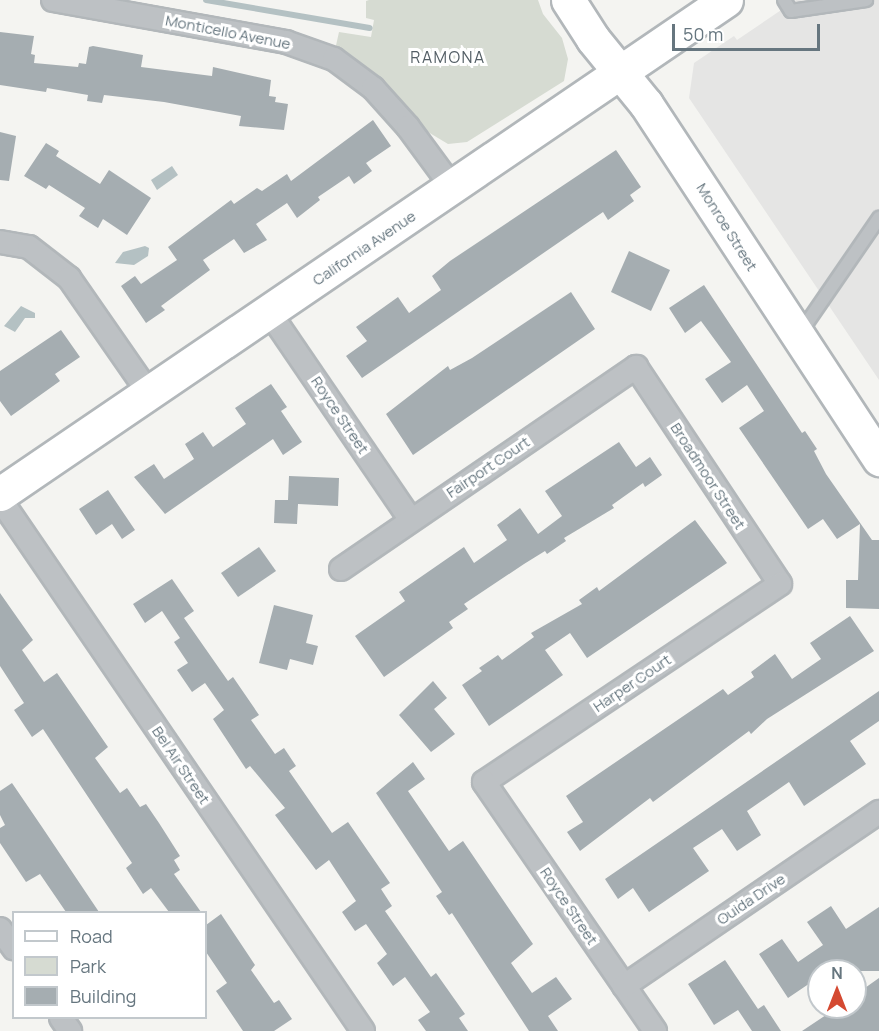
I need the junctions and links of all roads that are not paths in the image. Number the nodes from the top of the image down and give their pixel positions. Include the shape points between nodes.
1 (53, 0) edge
2 (568, 0) edge
3 (726, 0) edge
4 (784, 0) edge
5 (866, 0) edge
6 (619, 73) junction
7 (453, 188) junction
8 (879, 218) edge
9 (0, 242) edge
10 (269, 312) junction
11 (797, 337) junction
12 (636, 367) joint
13 (149, 393) junction
14 (879, 459) edge
15 (0, 494) edge
16 (0, 499) edge
17 (411, 519) junction
18 (341, 569) dead end
19 (780, 584) joint
20 (484, 782) joint
21 (879, 812) edge
22 (0, 928) edge
23 (12, 945) edge
24 (624, 986) junction
25 (363, 1031) edge
26 (655, 1031) edge

1 - 7 street, Monticello Avenue via 286,42 334,59 373,88
2 - 6 main road, Monroe Street
3 - 6 main road, California Avenue
4 - 5 lane via 791,11
6 - 7 main road, California Avenue
6 - 11 main road, Monroe Street via 646,104
7 - 10 main road, California Avenue
8 - 11 lane
9 - 13 street via 29,247 69,278
10 - 13 main road, California Avenue
10 - 17 street, Royce Street
11 - 14 main road, Monroe Street
12 - 17 street, Fairport Court
12 - 19 street, Broadmoor Street
13 - 15 main road, California Avenue
16 - 25 street, Bel Air Street
17 - 18 street, Fairport Court
19 - 20 street, Harper Court
20 - 24 street, Royce Street
21 - 24 street, Ouida Drive
22 - 23 street
24 - 26 street, Royce Street

